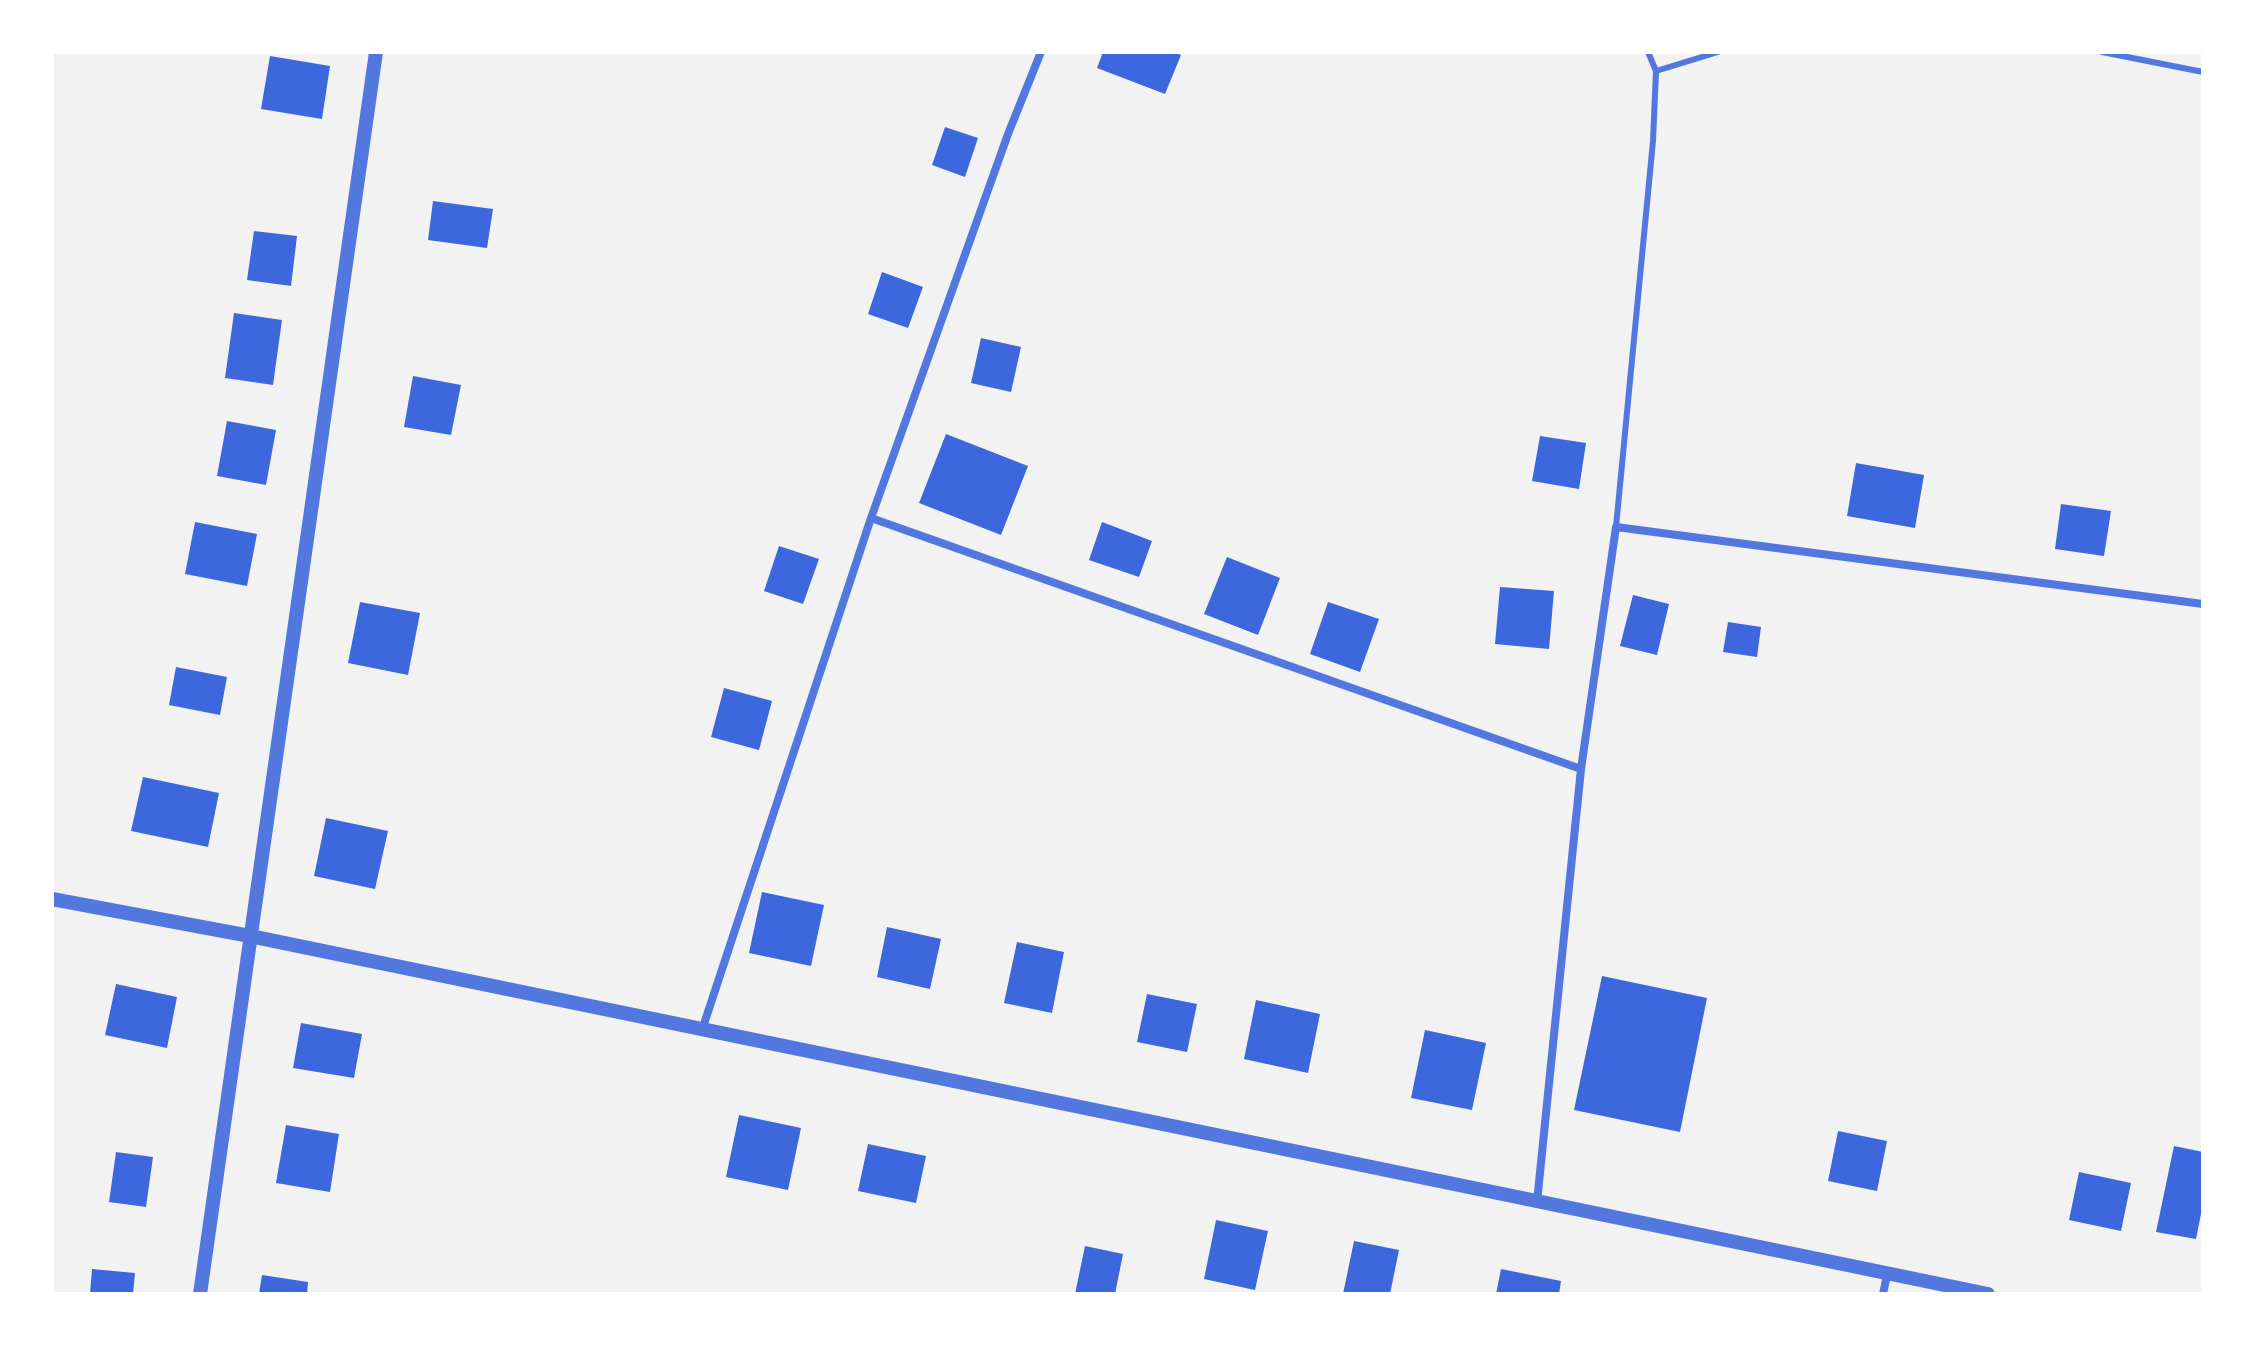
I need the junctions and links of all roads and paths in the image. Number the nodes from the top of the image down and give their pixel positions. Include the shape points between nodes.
1 (376, 52) edge
2 (1041, 52) edge
3 (1648, 52) edge
4 (1718, 52) edge
5 (2102, 52) edge
6 (1656, 71) junction
7 (2203, 72) edge
8 (871, 518) junction
9 (1616, 527) junction
10 (2203, 604) edge
11 (1581, 769) junction
12 (52, 899) edge
13 (250, 936) junction
14 (702, 1030) junction
15 (1537, 1203) junction
16 (1887, 1275) junction
17 (200, 1294) edge
18 (1883, 1294) edge
19 (1988, 1294) edge

1 - 13 street
2 - 8 street
3 - 6 lane
4 - 6 lane
5 - 7 lane
6 - 9 lane
8 - 11 street
8 - 14 street
9 - 10 street
9 - 11 street
11 - 15 street
12 - 13 street
13 - 14 street
13 - 17 street
14 - 15 street
15 - 16 street
16 - 18 street
16 - 19 street

